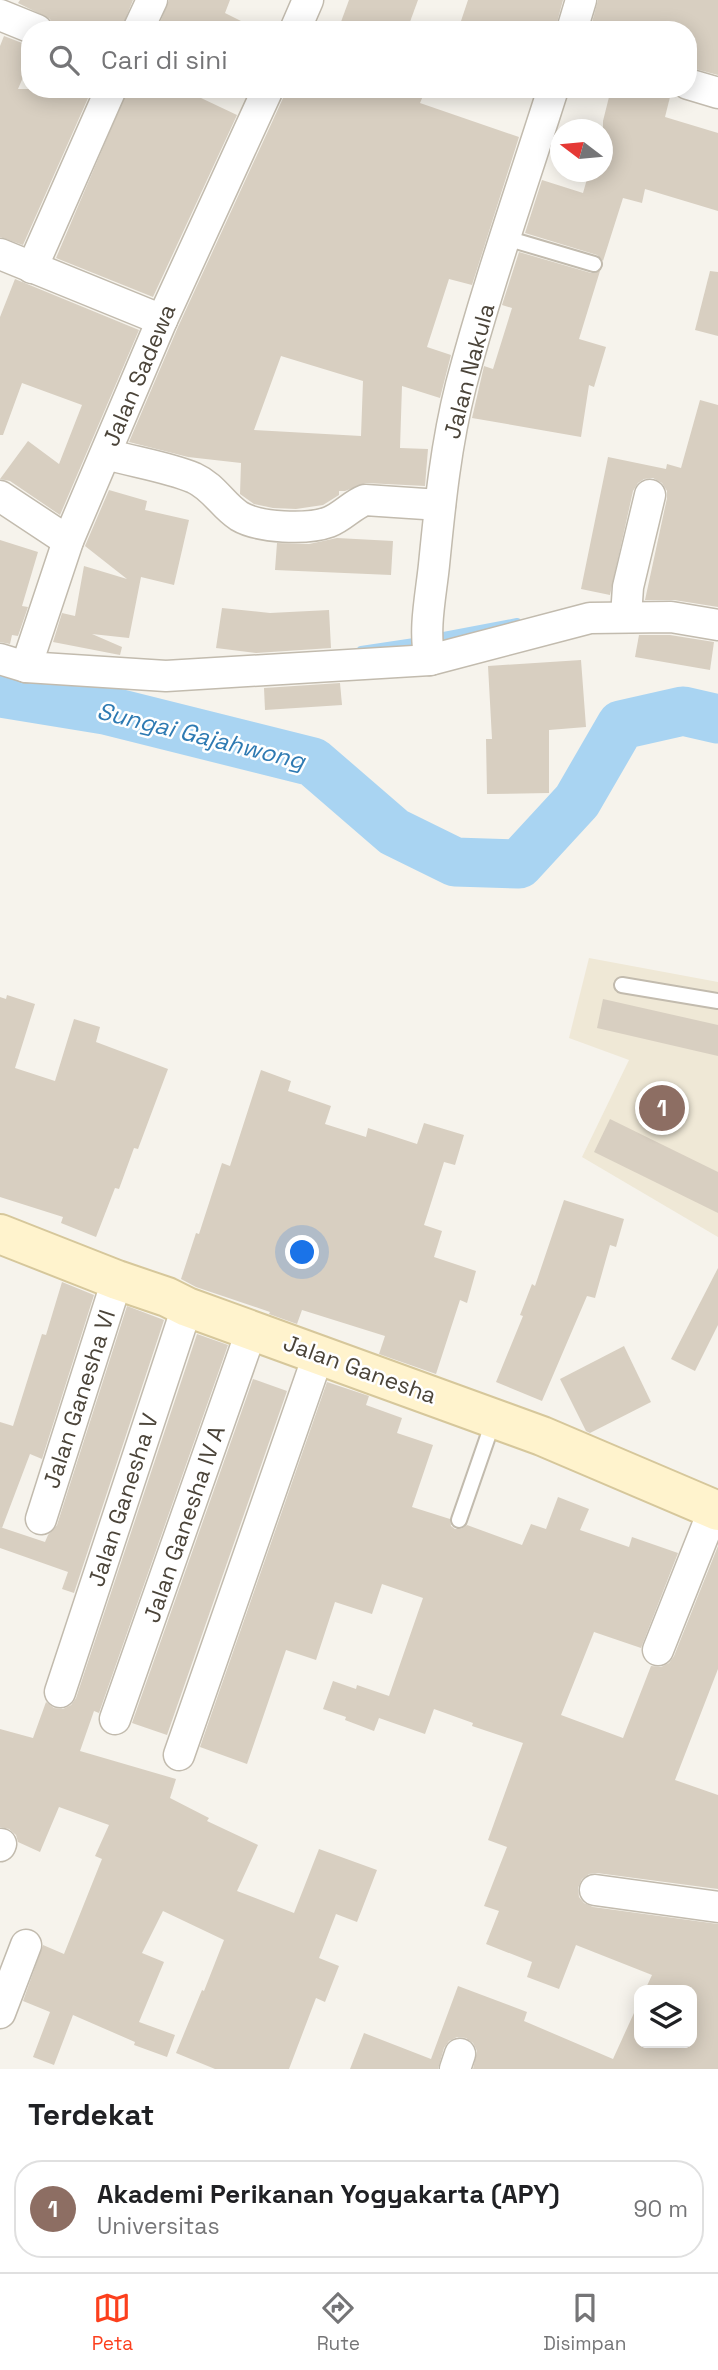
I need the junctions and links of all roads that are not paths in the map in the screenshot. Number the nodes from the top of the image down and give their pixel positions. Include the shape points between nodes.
1 (152, 0) edge
2 (308, 0) edge
3 (581, 0) edge
4 (0, 15) edge
5 (142, 21) edge
6 (299, 21) edge
7 (575, 21) edge
8 (21, 24) edge
9 (697, 87) edge
10 (718, 93) edge
11 (107, 98) edge
12 (264, 98) edge
13 (550, 98) edge
14 (506, 238) junction
15 (0, 254) edge
16 (594, 264) dead end
17 (32, 268) junction
18 (162, 320) junction
19 (106, 454) junction
20 (650, 495) dead end
21 (0, 496) edge
22 (440, 505) junction
23 (68, 541) junction
24 (626, 609) junction
25 (718, 625) edge
26 (428, 647) junction
27 (21, 660) edge
28 (622, 985) dead end
29 (718, 1001) edge
30 (0, 1234) edge
31 (117, 1280) junction
32 (187, 1307) junction
33 (252, 1329) junction
34 (319, 1353) junction
35 (495, 1418) junction
36 (716, 1510) edge
37 (41, 1518) dead end
38 (459, 1520) dead end
39 (658, 1650) dead end
40 (60, 1692) dead end
41 (115, 1719) dead end
42 (179, 1755) dead end
43 (594, 1890) dead end
44 (718, 1907) edge
45 (26, 1945) dead end
46 (0, 2013) edge

1 - 5 street
2 - 6 street
3 - 7 street
4 - 8 street
9 - 10 street
11 - 17 street
12 - 18 street, Jalan Sadewa
13 - 14 street, Jalan Nakula
14 - 16 lane
14 - 22 street, Jalan Nakula via 461,385
15 - 17 street
17 - 18 street
18 - 19 street, Jalan Sadewa
19 - 22 street via 193,477 239,516 269,526 331,522 365,500
19 - 23 street, Jalan Sadewa
20 - 24 street
21 - 23 street
22 - 26 street, Jalan Nakula
23 - 27 street, Jalan Sadewa
24 - 25 street
24 - 26 street
26 - 27 street via 166,676
28 - 29 lane
30 - 31 street, Jalan Ganesha
31 - 32 street, Jalan Ganesha
31 - 37 street, Jalan Ganesha VI
32 - 33 street, Jalan Ganesha
32 - 40 street, Jalan Ganesha V
33 - 34 street, Jalan Ganesha
33 - 41 street, Jalan Ganesha IV A
34 - 35 street, Jalan Ganesha
34 - 42 street
35 - 36 street, Jalan Ganesha
35 - 38 lane
36 - 39 street
43 - 44 street
45 - 46 street

